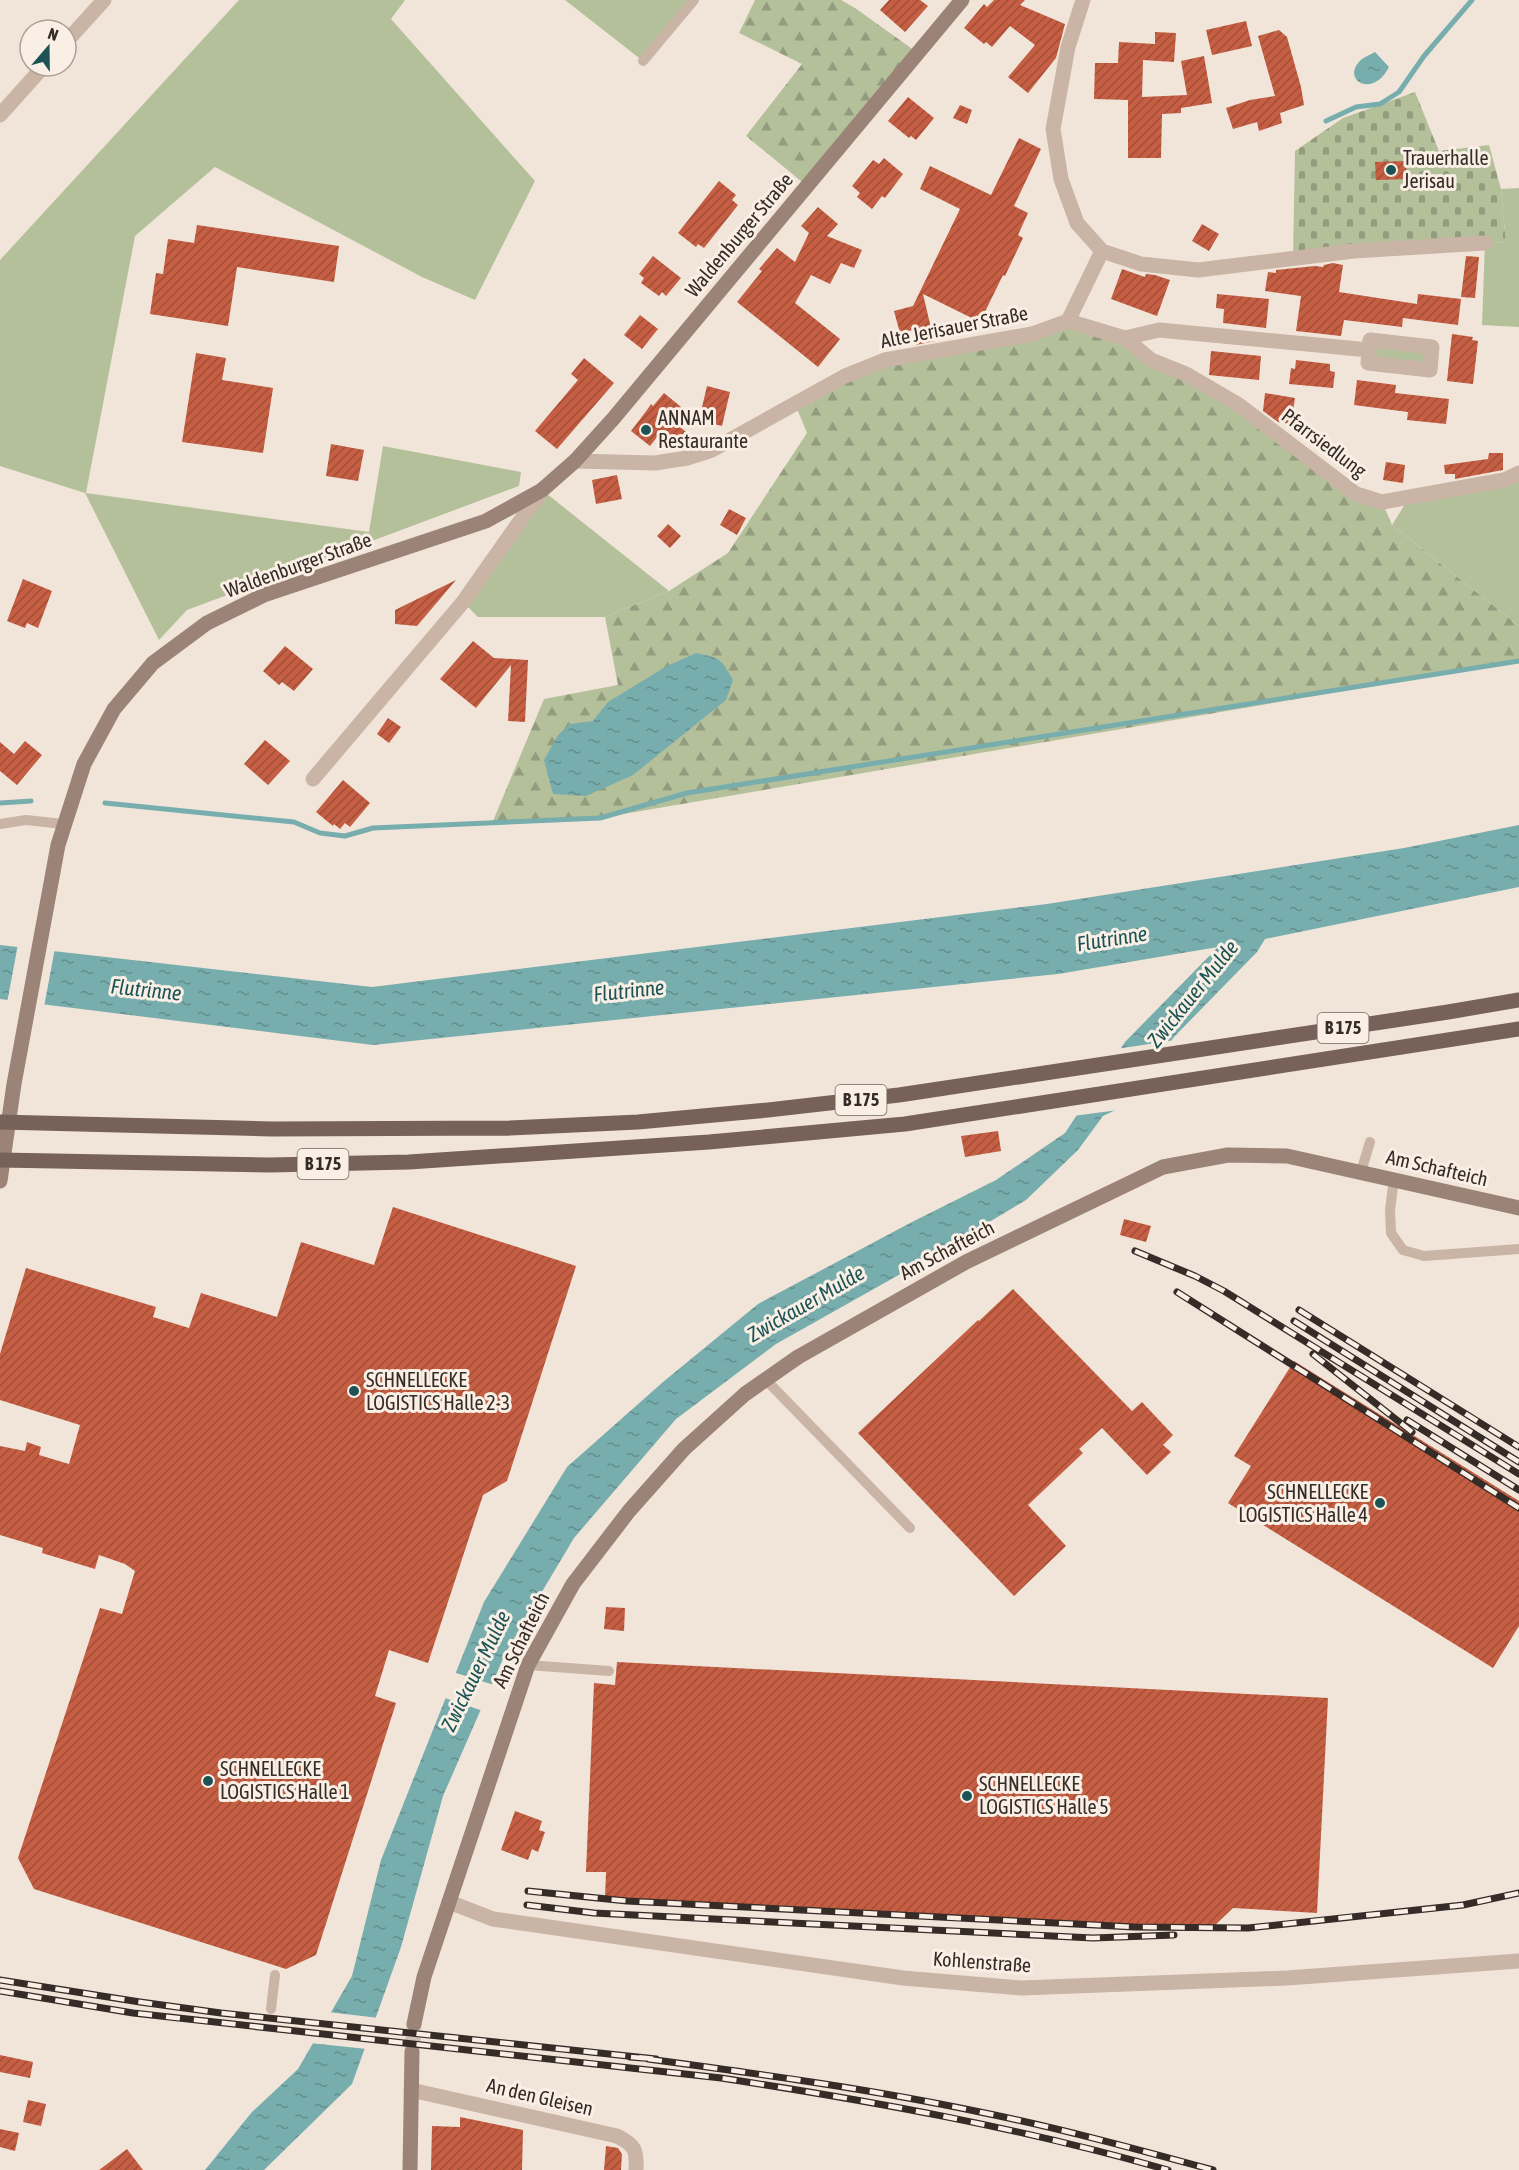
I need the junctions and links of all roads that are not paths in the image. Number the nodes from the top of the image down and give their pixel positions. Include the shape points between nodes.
1 (104, 0) edge
2 (694, 0) edge
3 (962, 0) edge
4 (1083, 0) edge
5 (78, 29) edge
6 (643, 61) dead end
7 (33, 78) edge
8 (0, 115) edge
9 (1485, 243) dead end
10 (1102, 251) junction
11 (1068, 321) junction
12 (1125, 338) junction
13 (1369, 350) dead end
14 (575, 461) junction
15 (1519, 473) edge
16 (542, 490) junction
17 (314, 780) dead end
18 (0, 824) edge
19 (63, 824) junction
20 (1519, 1000) edge
21 (1519, 1029) edge
22 (5, 1122) edge
23 (1370, 1142) dead end
24 (2, 1160) edge
25 (1361, 1172) junction
26 (1394, 1179) junction
27 (0, 1181) edge
28 (1519, 1208) edge
29 (1519, 1249) edge
30 (766, 1380) junction
31 (910, 1528) dead end
32 (528, 1665) junction
33 (609, 1671) dead end
34 (449, 1902) junction
35 (1519, 1961) edge
36 (275, 1975) dead end
37 (271, 2008) dead end
38 (414, 2024) tunnel mouth
39 (412, 2052) tunnel mouth
40 (411, 2090) junction
41 (410, 2170) edge
42 (636, 2170) edge

1 - 5 street
2 - 6 lane
3 - 14 street, Waldenburger Straße
4 - 10 street via 1068,47 1053,129 1061,179 1077,223
7 - 8 street
9 - 10 street via 1354,251 1198,270 1141,264
10 - 11 street
11 - 12 street, Pfarrsiedlung
11 - 14 street, Alte Jerisauer Straße via 1032,334 885,360 845,376 712,450 687,458 655,463
12 - 13 street, Pfarrsiedlung via 1159,330
12 - 15 street, Pfarrsiedlung via 1150,360 1186,374 1239,405 1356,494 1382,502 1504,480
14 - 16 street, Waldenburger Straße
16 - 17 street, Waldenburger Straße via 463,602
16 - 19 street, Waldenburger Straße via 486,521 264,595 207,623 153,663 114,709 84,764
18 - 19 lane via 26,820
19 - 22 street, Waldenburger Straße
20 - 22 main road, B 175 via 875,1098 732,1113 569,1126 271,1129
21 - 24 main road, B 175 via 882,1126 642,1148 409,1162 270,1165
22 - 24 street, Waldenburger Straße
23 - 25 lane
24 - 27 street, Waldenburger Straße
25 - 26 street, Am Schafteich
25 - 30 street, Am Schafteich via 1287,1156 1228,1155 1162,1167 966,1262 798,1357
26 - 28 street, Am Schafteich
26 - 29 lane via 1391,1233 1403,1251 1424,1256
30 - 31 lane
30 - 32 street, Am Schafteich via 684,1449 629,1512 573,1584
32 - 33 lane
32 - 34 street, Am Schafteich
34 - 35 street, Kohlenstraße via 493,1919 903,1978 1021,1988 1287,1978
34 - 38 street, Am Schafteich via 424,1977
36 - 37 lane
39 - 40 street
40 - 41 street
40 - 42 street, An den Gleisen via 617,2136 631,2143 637,2156

